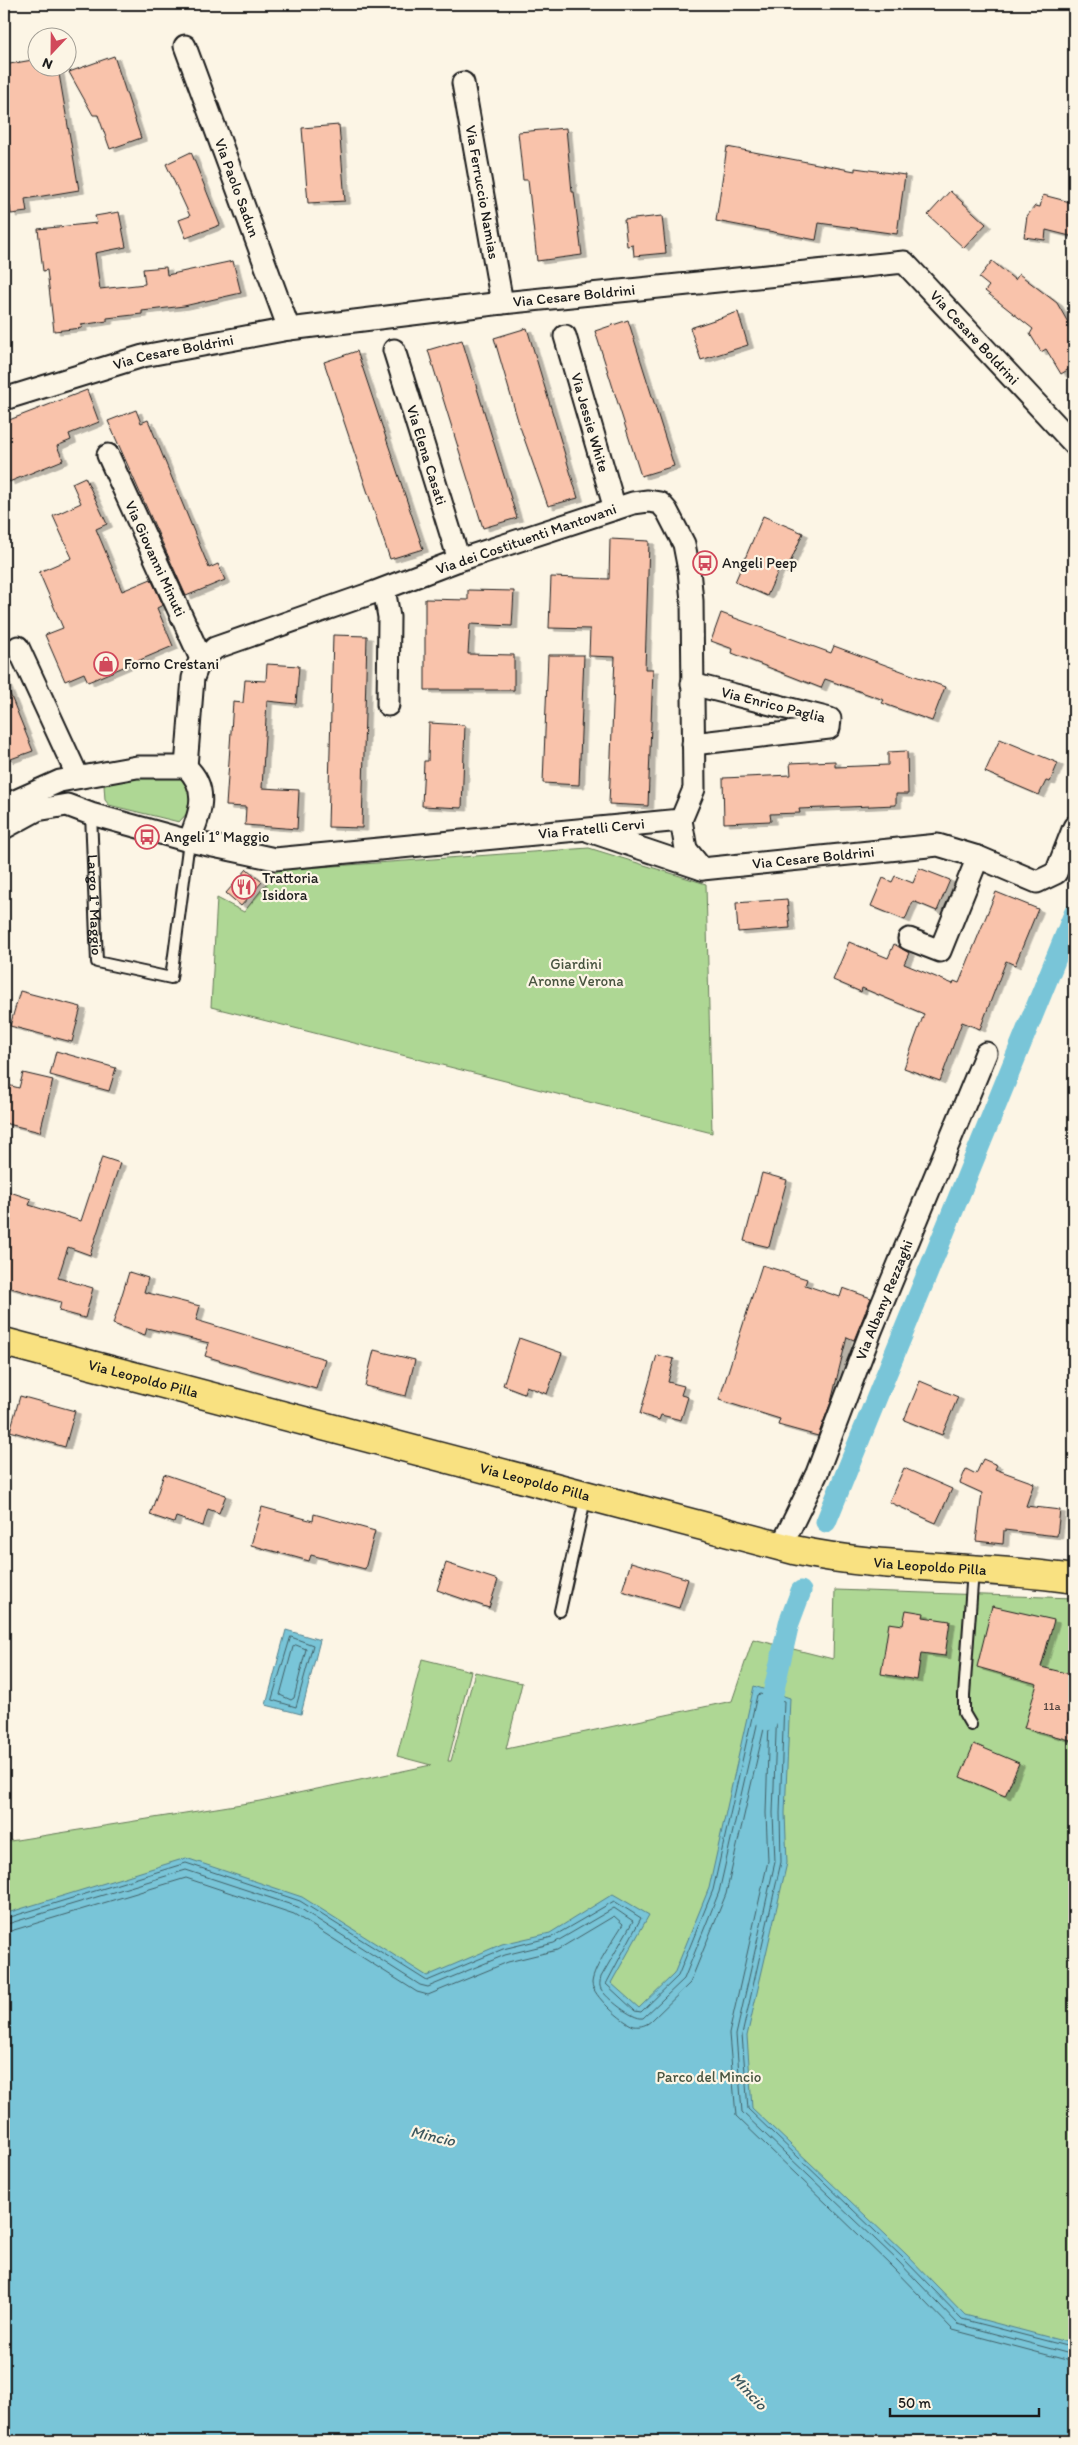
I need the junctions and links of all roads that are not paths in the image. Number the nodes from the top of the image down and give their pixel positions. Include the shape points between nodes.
1 (185, 46) dead end
2 (463, 83) dead end
3 (502, 303) junction
4 (289, 329) junction
5 (565, 336) dead end
6 (394, 350) dead end
7 (4, 398) edge
8 (1074, 444) edge
9 (108, 455) dead end
10 (615, 509) junction
11 (458, 560) junction
12 (384, 589) junction
13 (18, 647) dead end
14 (202, 661) junction
15 (692, 684) junction
16 (388, 704) dead end
17 (693, 744) junction
18 (186, 767) junction
19 (78, 777) junction
20 (4, 806) edge
21 (91, 814) junction
22 (681, 820) junction
23 (1074, 827) edge
24 (4, 828) edge
25 (582, 829) junction
26 (190, 841) junction
27 (978, 857) junction
28 (702, 869) junction
29 (909, 939) dead end
30 (986, 1053) dead end
31 (4, 1342) edge
32 (586, 1494) junction
33 (788, 1549) junction
34 (972, 1569) junction
35 (1074, 1579) edge
36 (560, 1611) dead end
37 (971, 1725) dead end

1 - 4 street, Via Paolo Sadun
2 - 3 street, Via Ferruccio Namias
3 - 4 street, Via Cesare Boldrini
3 - 8 street, Via Cesare Boldrini via 904,262
4 - 7 street, Via Cesare Boldrini via 143,356
5 - 10 street, Via Jessie White
6 - 11 street, Via Elena Casati
9 - 14 street, Via Giovanni Minuti
10 - 11 street, Via dei Costituenti Mantovani
10 - 15 street, Via dei Costituenti Mantovani via 632,503 660,503 684,544 692,585
11 - 12 street, Via dei Costituenti Mantovani
12 - 14 street, Via dei Costituenti Mantovani via 215,648
12 - 16 street via 389,617
13 - 19 street
14 - 18 street, Via dei Costituenti Mantovani via 192,678
15 - 17 street
15 - 17 street, Via Enrico Paglia via 830,719 829,728
17 - 22 street via 694,789
18 - 19 street via 137,767
18 - 26 street, Largo 1° Maggio via 196,776 201,791 199,816
19 - 20 street via 60,781
21 - 24 street via 68,805 37,810
21 - 26 street
21 - 26 lane, Largo 1° Maggio via 97,962 171,978
22 - 25 street, Via Fratelli Cervi
22 - 28 street via 686,849
23 - 27 street, Via Cesare Boldrini via 1056,873 1037,882
25 - 26 street, Via Fratelli Cervi via 275,859
25 - 28 street
27 - 28 street, Via Cesare Boldrini via 938,846
27 - 29 street via 940,951
30 - 33 street, Via Albany Rezzaghi via 871,1331
31 - 32 main road, Via Leopoldo Pilla
32 - 33 main road, Via Leopoldo Pilla
32 - 36 lane
33 - 34 main road, Via Leopoldo Pilla via 845,1560
34 - 35 main road, Via Leopoldo Pilla
34 - 37 lane via 964,1695 964,1713

